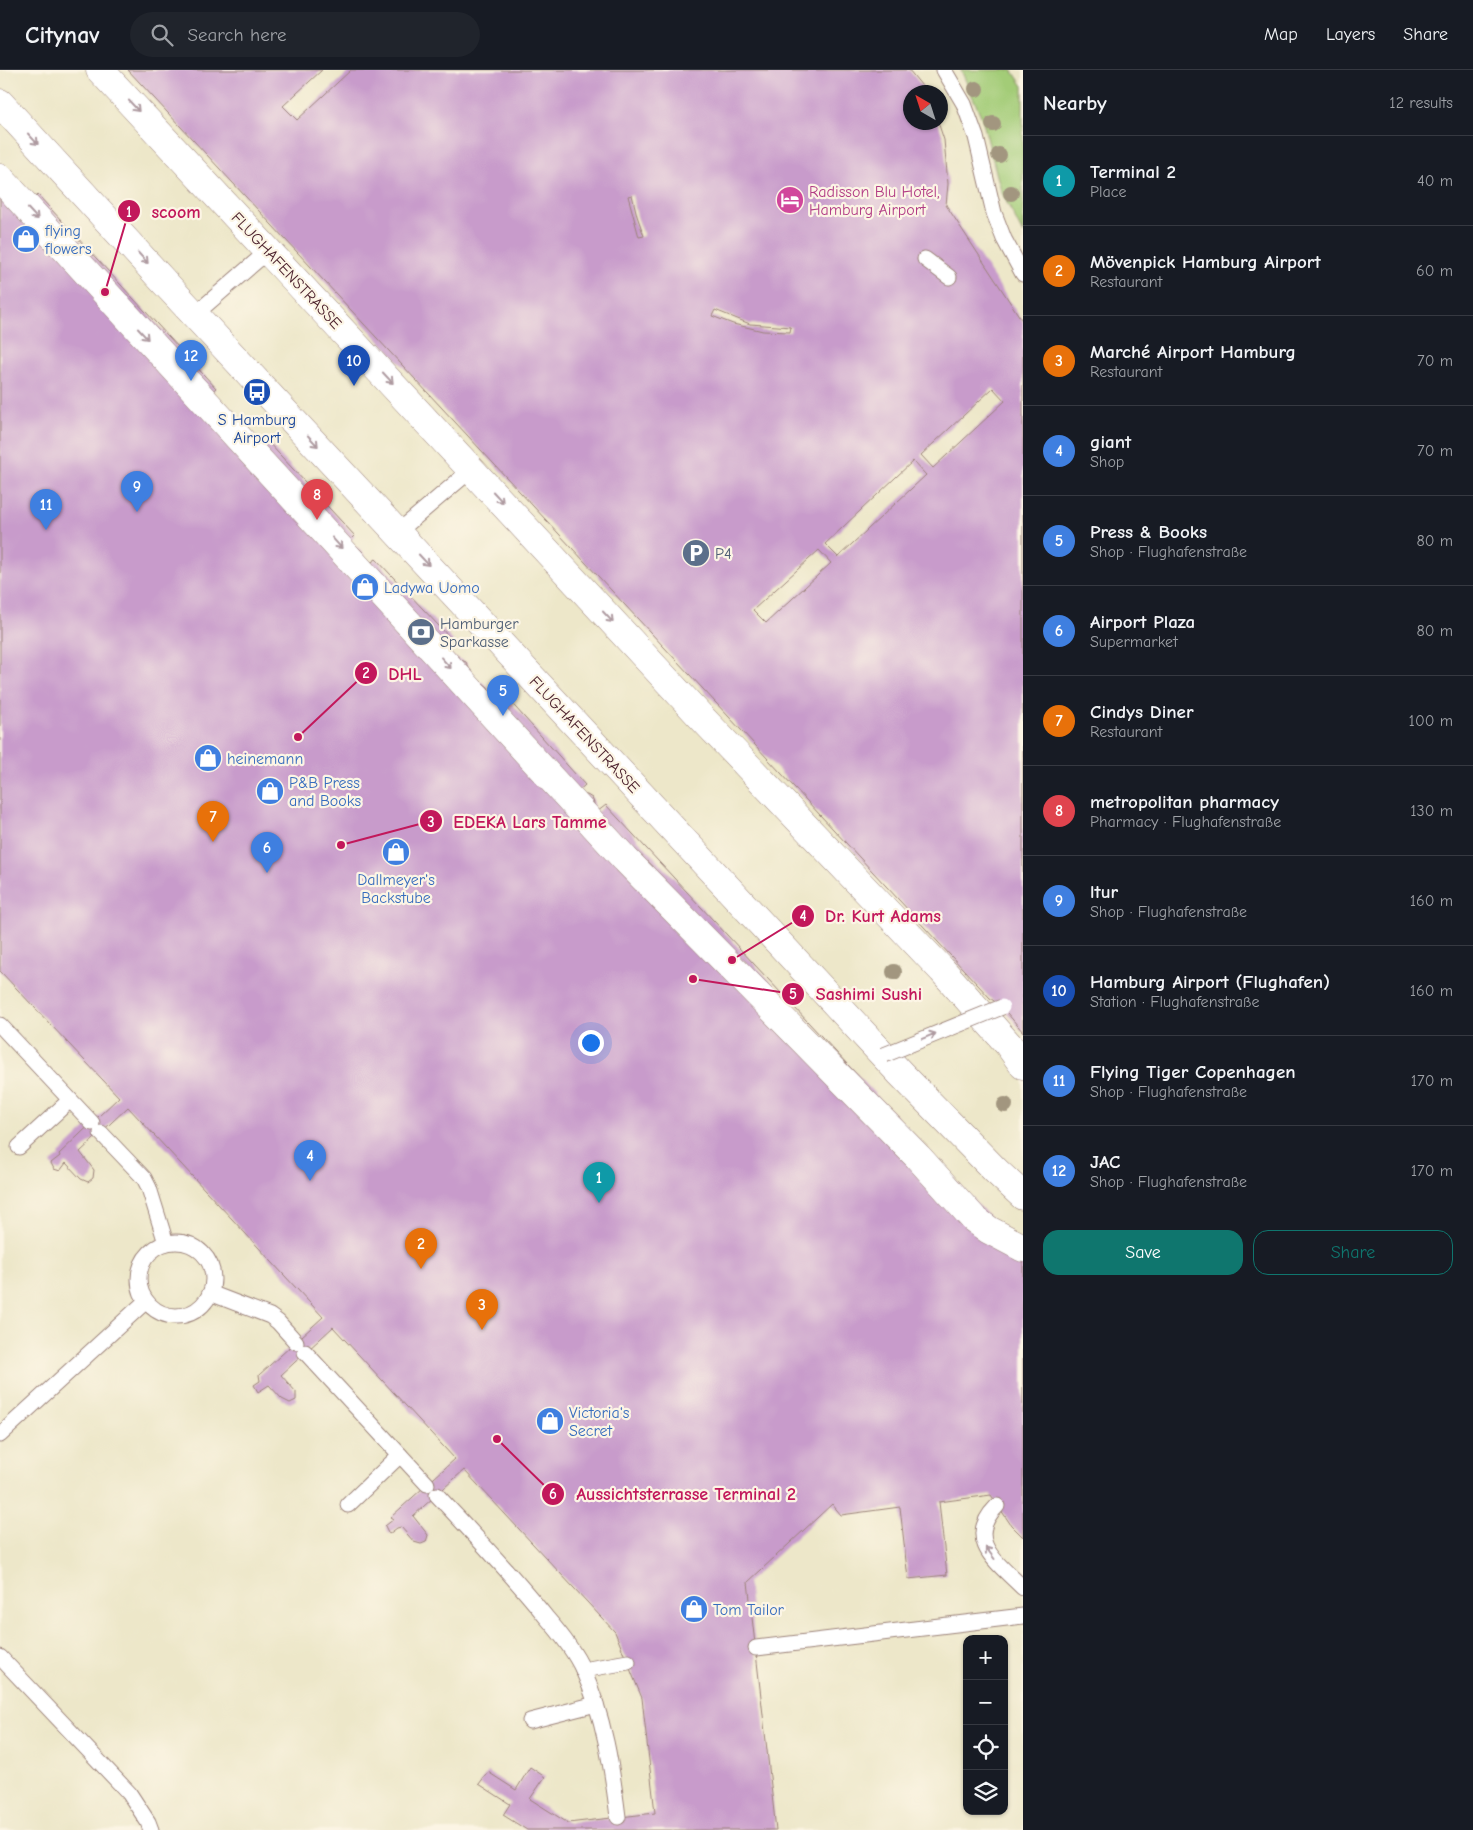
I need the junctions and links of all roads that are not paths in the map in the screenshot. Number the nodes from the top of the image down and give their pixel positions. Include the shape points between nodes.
1 (100, 70) edge
2 (944, 70) edge
3 (0, 103) edge
4 (0, 178) edge
5 (268, 251) junction
6 (925, 259) dead end
7 (1023, 274) edge
8 (949, 277) dead end
9 (200, 310) dead end
10 (472, 469) junction
11 (405, 526) dead end
12 (1002, 1008) dead end
13 (0, 1025) edge
14 (884, 1055) junction
15 (1023, 1065) edge
16 (70, 1100) junction
17 (20, 1147) dead end
18 (918, 1158) junction
19 (1023, 1196) edge
20 (981, 1224) junction
21 (1023, 1227) edge
22 (166, 1243) junction
23 (1023, 1248) edge
24 (210, 1293) junction
25 (146, 1302) junction
26 (0, 1435) edge
27 (400, 1456) junction
28 (348, 1505) dead end
29 (997, 1506) dead end
30 (1023, 1588) edge
31 (1023, 1616) edge
32 (756, 1648) dead end
33 (0, 1657) edge
34 (628, 1662) dead end
35 (583, 1670) junction
36 (596, 1704) junction
37 (530, 1721) dead end
38 (618, 1818) dead end
39 (151, 1830) edge

1 -> 5 street, FLUGHAFENSTRASSE
2 - 7 lane via 964,104 976,137 994,213
3 -> 14 street, FLUGHAFENSTRASSE
4 -> 18 street via 625,859
5 - 9 lane
5 -> 10 street, FLUGHAFENSTRASSE
6 - 8 lane
10 - 11 lane
10 -> 15 street, FLUGHAFENSTRASSE via 702,718 942,970
14 -> 12 lane, bridge
13 - 16 lane
14 - 19 street, FLUGHAFENSTRASSE via 970,1142 968,1161 987,1180
16 - 17 lane
16 - 22 lane via 144,1178
18 - 20 street
18 - 20 street via 923,1182 936,1199
20 - 21 street
20 - 23 street
22 - 24 lane via 184,1243 199,1249 212,1269
22 - 25 lane via 152,1250 141,1266 139,1284
24 - 25 lane via 200,1306 185,1314 168,1315
24 - 27 lane via 278,1322
25 - 26 lane
27 - 28 lane
27 - 35 lane via 535,1602
30 -> 29 lane via 984,1544 982,1530 987,1516
31 - 32 lane
33 - 39 lane via 129,1793
34 - 35 lane
35 - 36 lane
36 - 37 lane
36 - 38 lane via 605,1735

